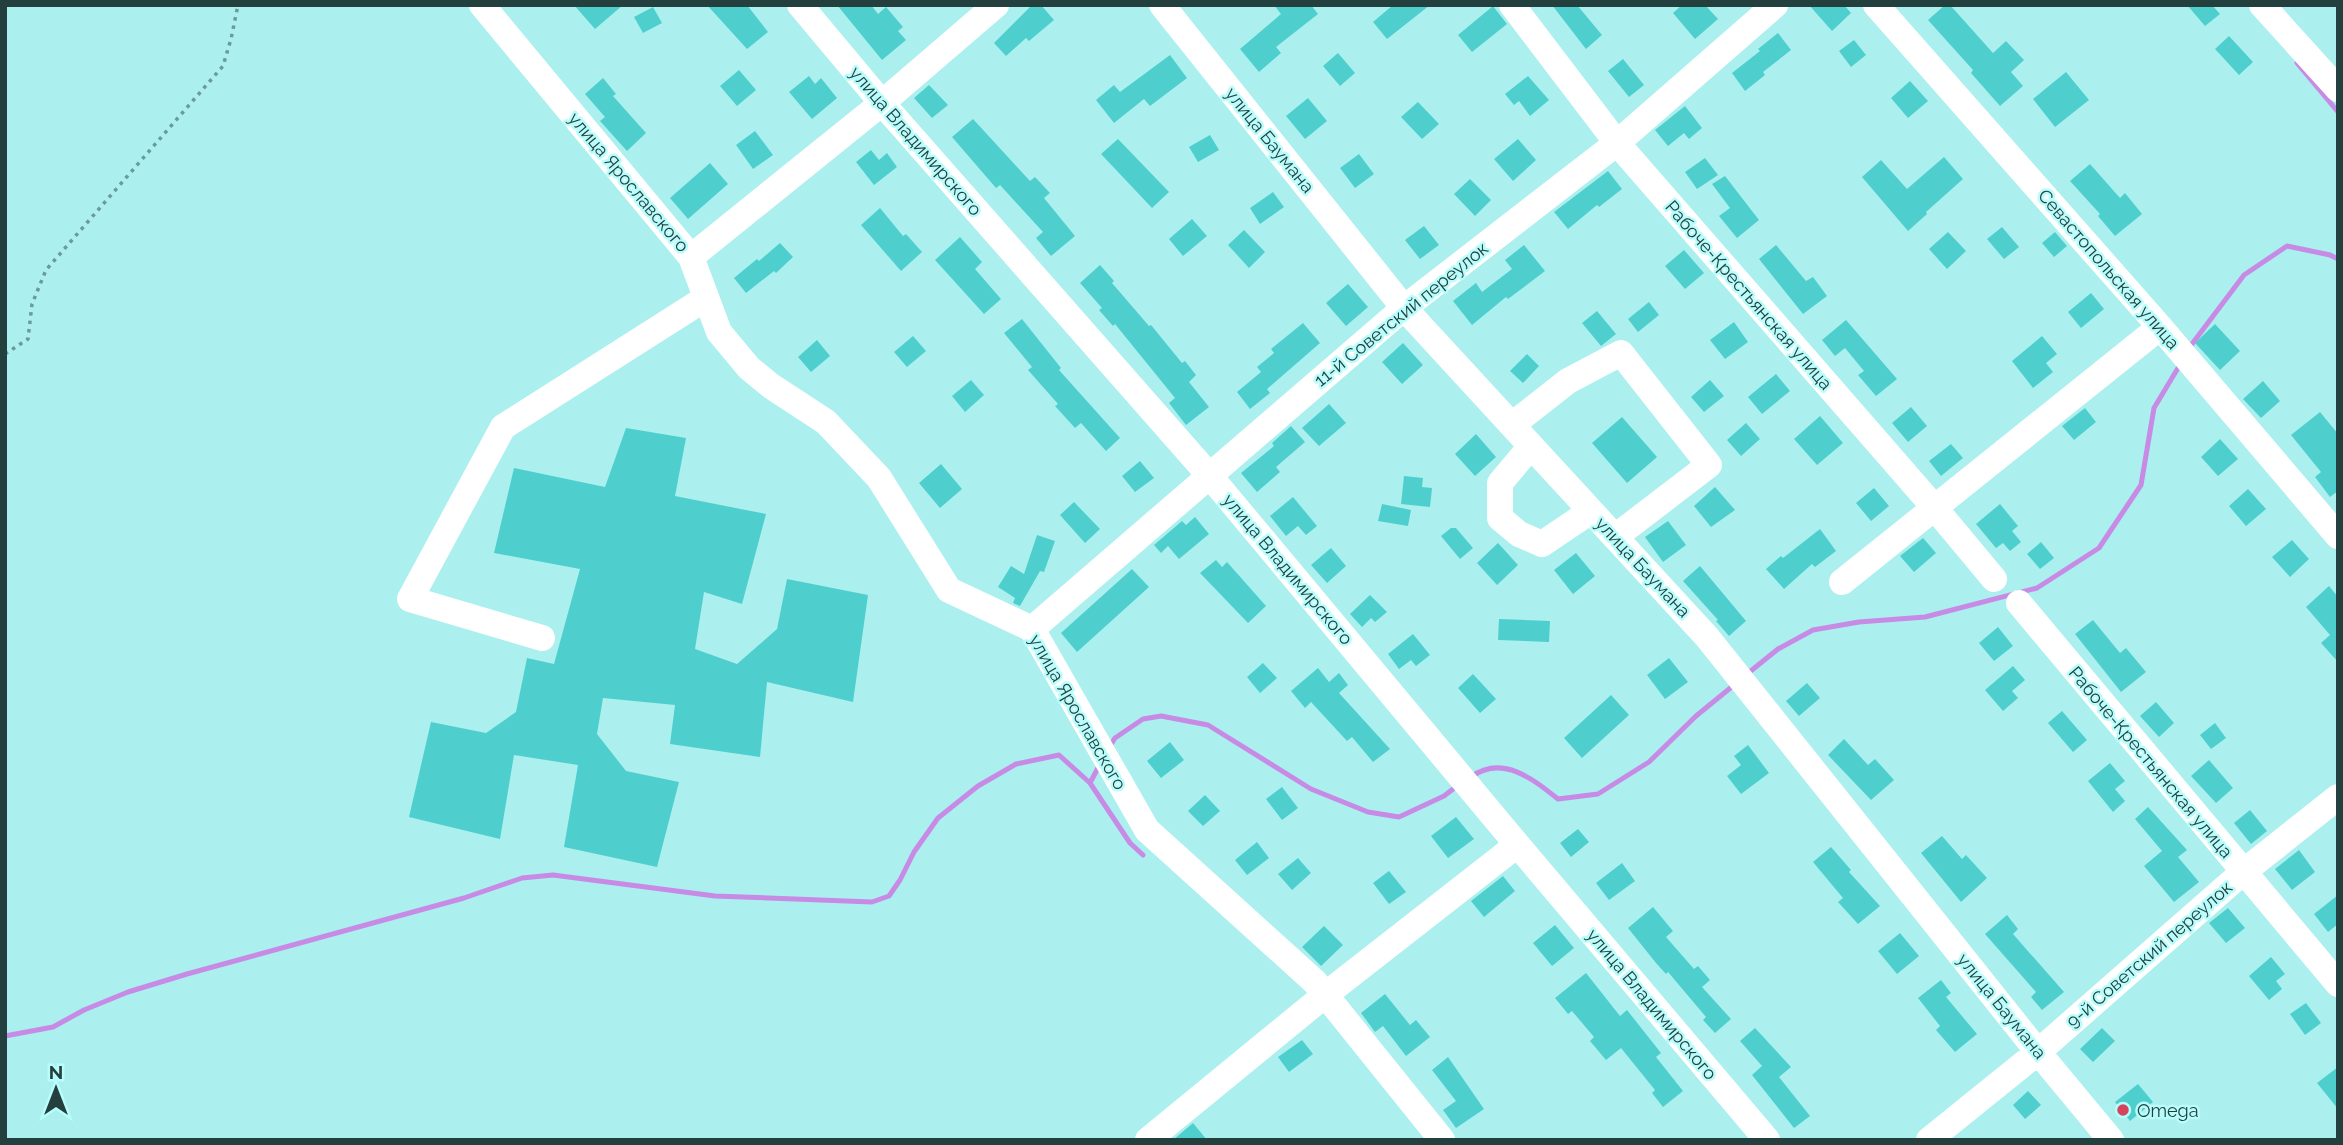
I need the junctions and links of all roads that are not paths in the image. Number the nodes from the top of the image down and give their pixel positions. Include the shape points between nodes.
1 (482, 5) edge
2 (800, 5) edge
3 (996, 5) edge
4 (1163, 5) edge
5 (1512, 5) edge
6 (1775, 5) edge
7 (1876, 5) edge
8 (2262, 5) edge
9 (2338, 89) edge
10 (882, 103) junction
11 (1617, 143) junction
12 (691, 257) junction
13 (706, 298) junction
14 (1404, 308) junction
15 (2160, 327) junction
16 (1512, 425) junction
17 (1531, 446) junction
18 (1209, 475) junction
19 (1934, 507) junction
20 (1591, 511) junction
21 (2338, 536) edge
22 (1615, 537) junction
23 (1994, 579) dead end
24 (1842, 582) dead end
25 (2019, 603) dead end
26 (1032, 629) junction
27 (542, 638) dead end
28 (2338, 797) edge
29 (1517, 845) junction
30 (2242, 873) junction
31 (2338, 984) edge
32 (1325, 995) junction
33 (2038, 1052) junction
34 (1148, 1140) edge
35 (1442, 1140) edge
36 (1767, 1140) edge
37 (1929, 1140) edge
38 (2111, 1140) edge

1 - 12 street, улица Ярославского
2 - 10 street, улица Владимирского
3 - 10 street
4 - 14 street, улица Баумана
5 - 11 street, Рабоче-Крестьянская улица
6 - 11 street, 11-й Советский переулок
7 - 15 street, Севастопольская улица
8 - 9 street
10 - 12 street
10 - 18 street, улица Владимирского
11 - 14 street, 11-й Советский переулок
11 - 19 street, Рабоче-Крестьянская улица
12 - 13 street, улица Ярославского
13 - 26 street, улица Ярославского via 719,332 749,368 827,422 879,478 949,590
13 - 27 street via 503,427 410,599
14 - 16 street, улица Баумана
14 - 18 street, 11-й Советский переулок
15 - 19 street
15 - 21 street, Севастопольская улица
16 - 17 street, улица Баумана
16 - 22 street via 1568,381 1621,353 1709,465
17 - 20 street, улица Баумана
17 - 20 street via 1500,483 1500,518 1519,534 1542,544
18 - 26 street, 11-й Советский переулок
18 - 29 street, улица Владимирского
19 - 23 street, Рабоче-Крестьянская улица
19 - 24 street
20 - 22 street, улица Баумана
22 - 33 street, улица Баумана via 1707,637
25 - 30 street, Рабоче-Крестьянская улица
26 - 32 street, улица Ярославского via 1147,830
28 - 30 street, 9-й Советский переулок
29 - 32 street
29 - 36 street, улица Владимирского
30 - 31 street, Рабоче-Крестьянская улица
30 - 33 street, 9-й Советский переулок
32 - 34 street
32 - 35 street, улица Ярославского
33 - 37 street, 9-й Советский переулок
33 - 38 street, улица Баумана

